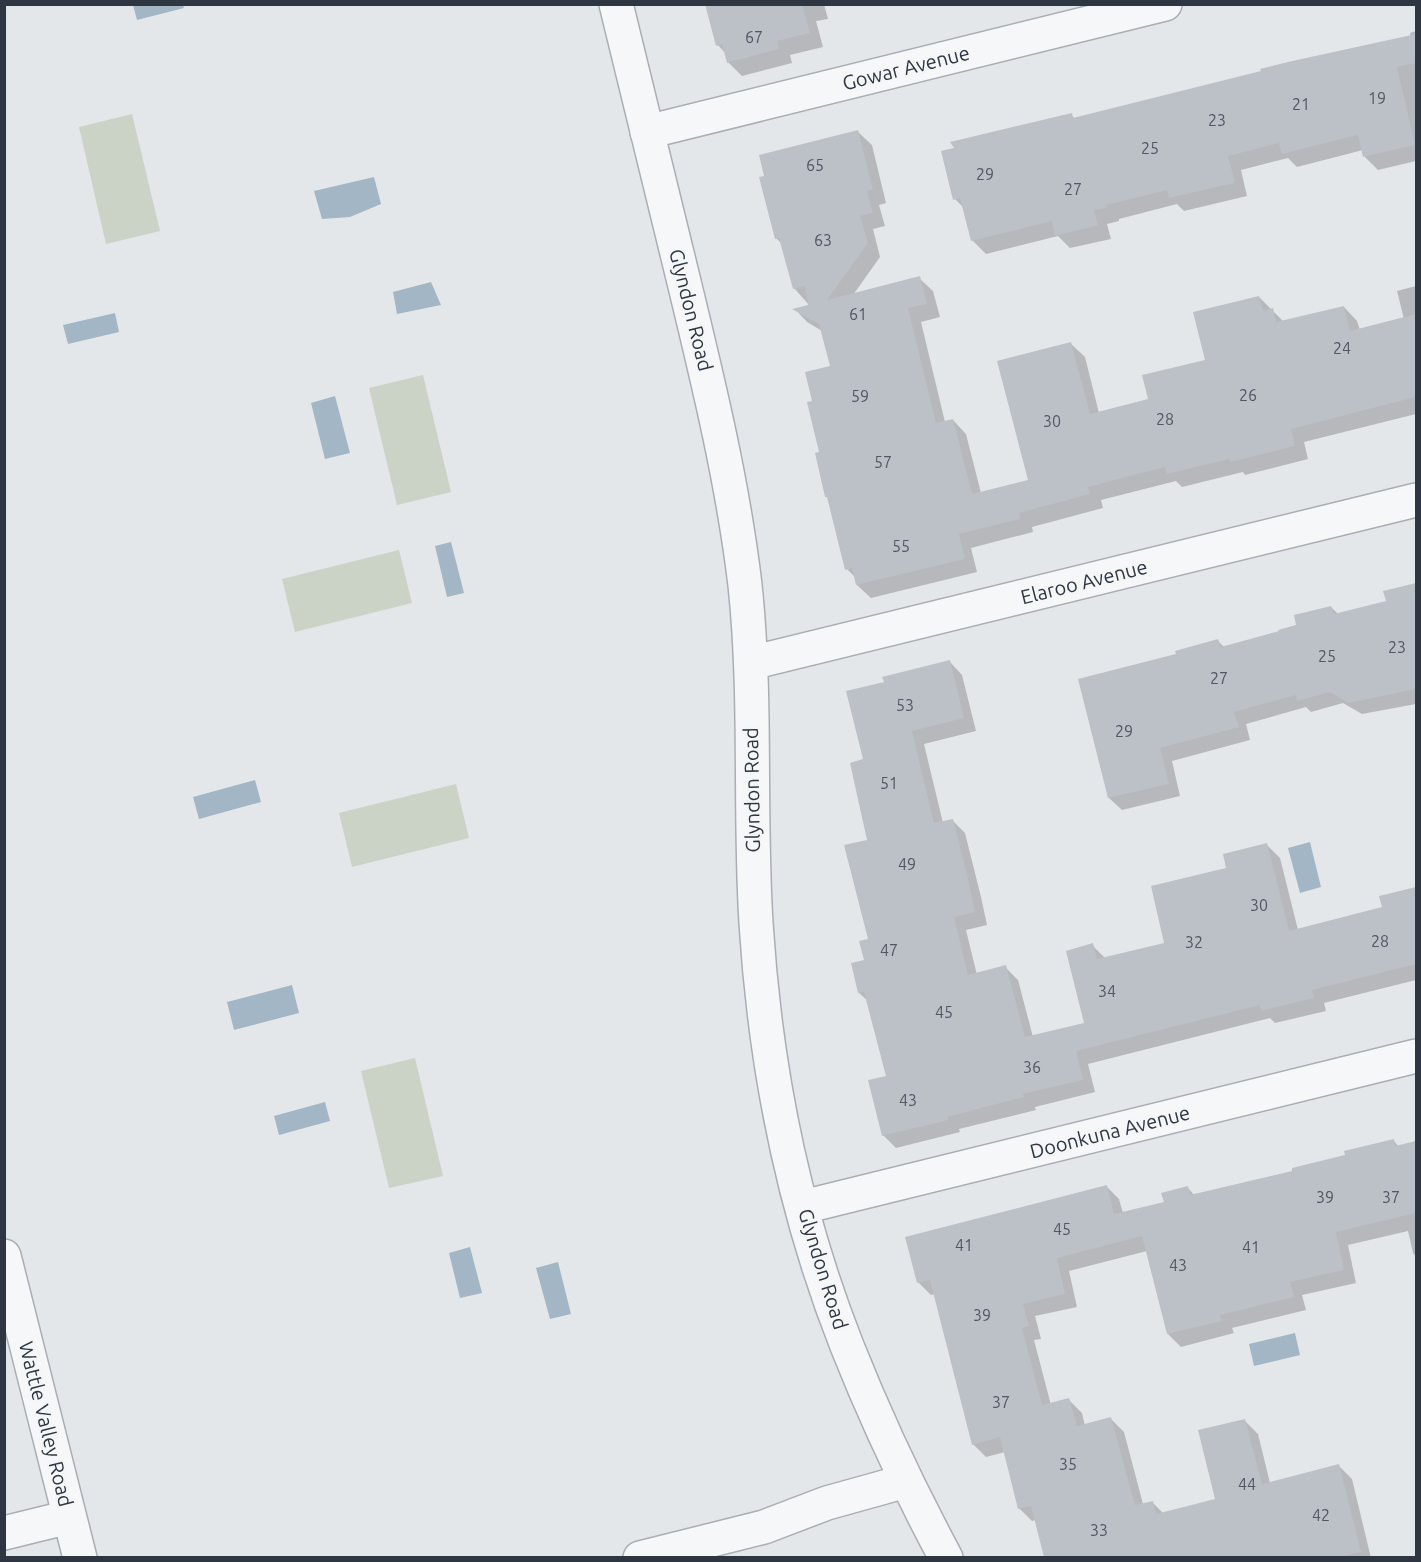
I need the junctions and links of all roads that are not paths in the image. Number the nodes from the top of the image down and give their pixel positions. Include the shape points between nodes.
1 (616, 4) edge
2 (1165, 4) edge
3 (647, 132) junction
4 (1416, 500) edge
5 (751, 663) junction
6 (1416, 1056) edge
7 (803, 1207) junction
8 (4, 1256) edge
9 (911, 1491) junction
10 (69, 1517) junction
11 (4, 1533) edge
12 (80, 1557) edge
13 (640, 1557) edge
14 (946, 1557) edge

1 - 3 street, Glyndon Road
2 - 3 street, Gowar Avenue
3 - 5 street, Glyndon Road via 723,448 744,578
4 - 5 street, Elaroo Avenue
5 - 7 street, Glyndon Road via 752,842 762,995 779,1106
6 - 7 street, Doonkuna Avenue
7 - 9 street, Glyndon Road via 846,1344
8 - 10 street, Wattle Valley Road
9 - 13 street via 827,1503 764,1527
9 - 14 street, Glyndon Road
10 - 11 street
10 - 12 street, Wattle Valley Road

